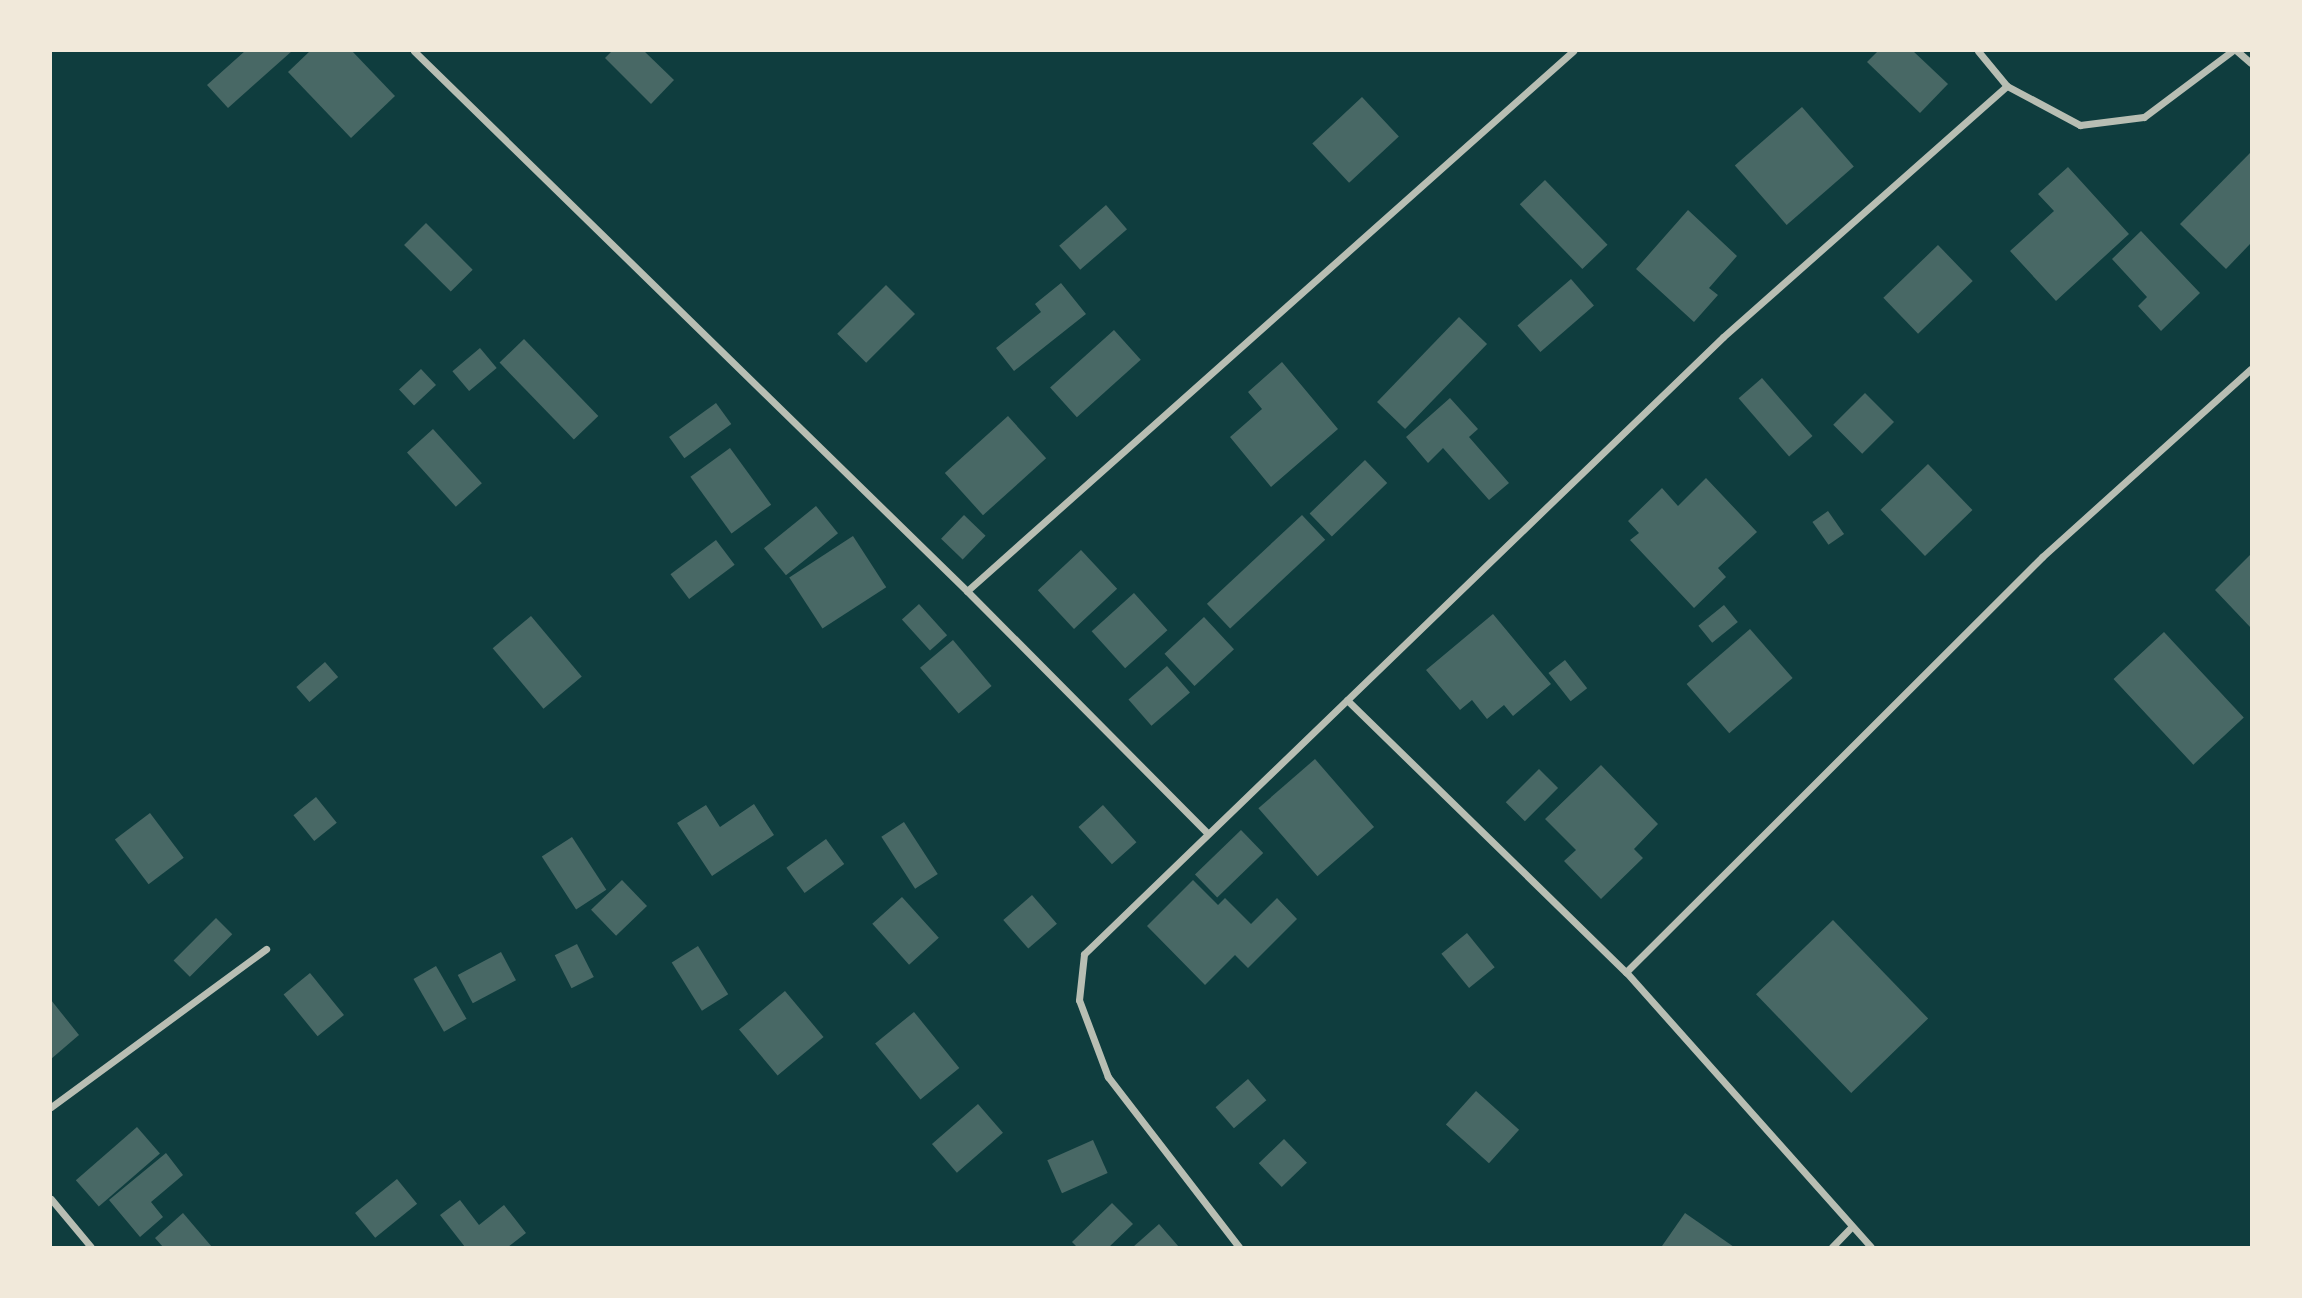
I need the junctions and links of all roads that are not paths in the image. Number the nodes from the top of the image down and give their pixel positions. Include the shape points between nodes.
1 (414, 51) edge
2 (1573, 51) edge
3 (1978, 51) edge
4 (2234, 51) edge
5 (2251, 63) edge
6 (2007, 86) junction
7 (2251, 369) edge
8 (967, 591) junction
9 (1347, 700) junction
10 (1207, 833) junction
11 (266, 950) dead end
12 (1626, 972) junction
13 (51, 1107) edge
14 (51, 1199) edge
15 (1851, 1227) junction
16 (91, 1247) edge
17 (1239, 1247) edge
18 (1832, 1247) edge
19 (1871, 1247) edge

1 - 8 street
2 - 8 street
3 - 6 street
4 - 5 street
4 - 6 street via 2144,117 2080,125
6 - 9 street via 1723,337
7 - 12 street via 2042,556
8 - 10 street
9 - 10 street
9 - 12 street
10 - 17 street via 1084,954 1079,1000 1108,1077
11 - 13 street
12 - 15 street
14 - 16 street
15 - 18 street
15 - 19 street

